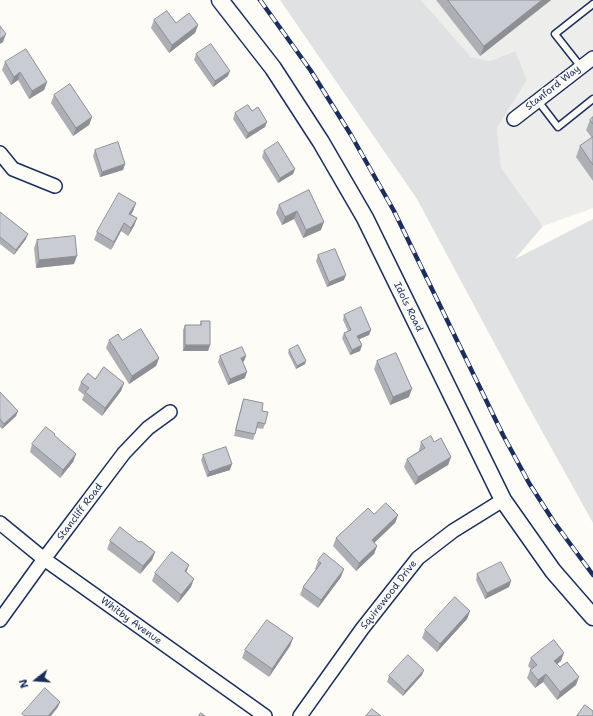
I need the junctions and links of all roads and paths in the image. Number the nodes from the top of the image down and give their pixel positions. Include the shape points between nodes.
1 (220, 0) edge
2 (593, 4) edge
3 (593, 58) edge
4 (581, 67) junction
5 (593, 99) edge
6 (538, 101) junction
7 (514, 119) dead end
8 (0, 153) edge
9 (55, 186) dead end
10 (170, 412) dead end
11 (503, 500) junction
12 (0, 524) edge
13 (44, 559) junction
14 (593, 617) edge
15 (0, 620) edge
16 (265, 716) edge
17 (300, 716) edge

1 - 11 street, Idols Road via 273,68 321,142 365,218
2 - 4 lane via 554,34
3 - 4 street, Stanford Way
4 - 6 street, Stanford Way
5 - 6 lane via 558,127
6 - 7 street, Stanford Way
8 - 9 street via 13,169
10 - 13 street, Stancliff Road via 148,428 124,453
11 - 14 street, Idols Road via 553,571
11 - 17 street, Squirewood Drive via 453,531 418,558 362,629
12 - 13 street, Whitby Avenue
13 - 15 street, Stancliff Road
13 - 16 street, Whitby Avenue

